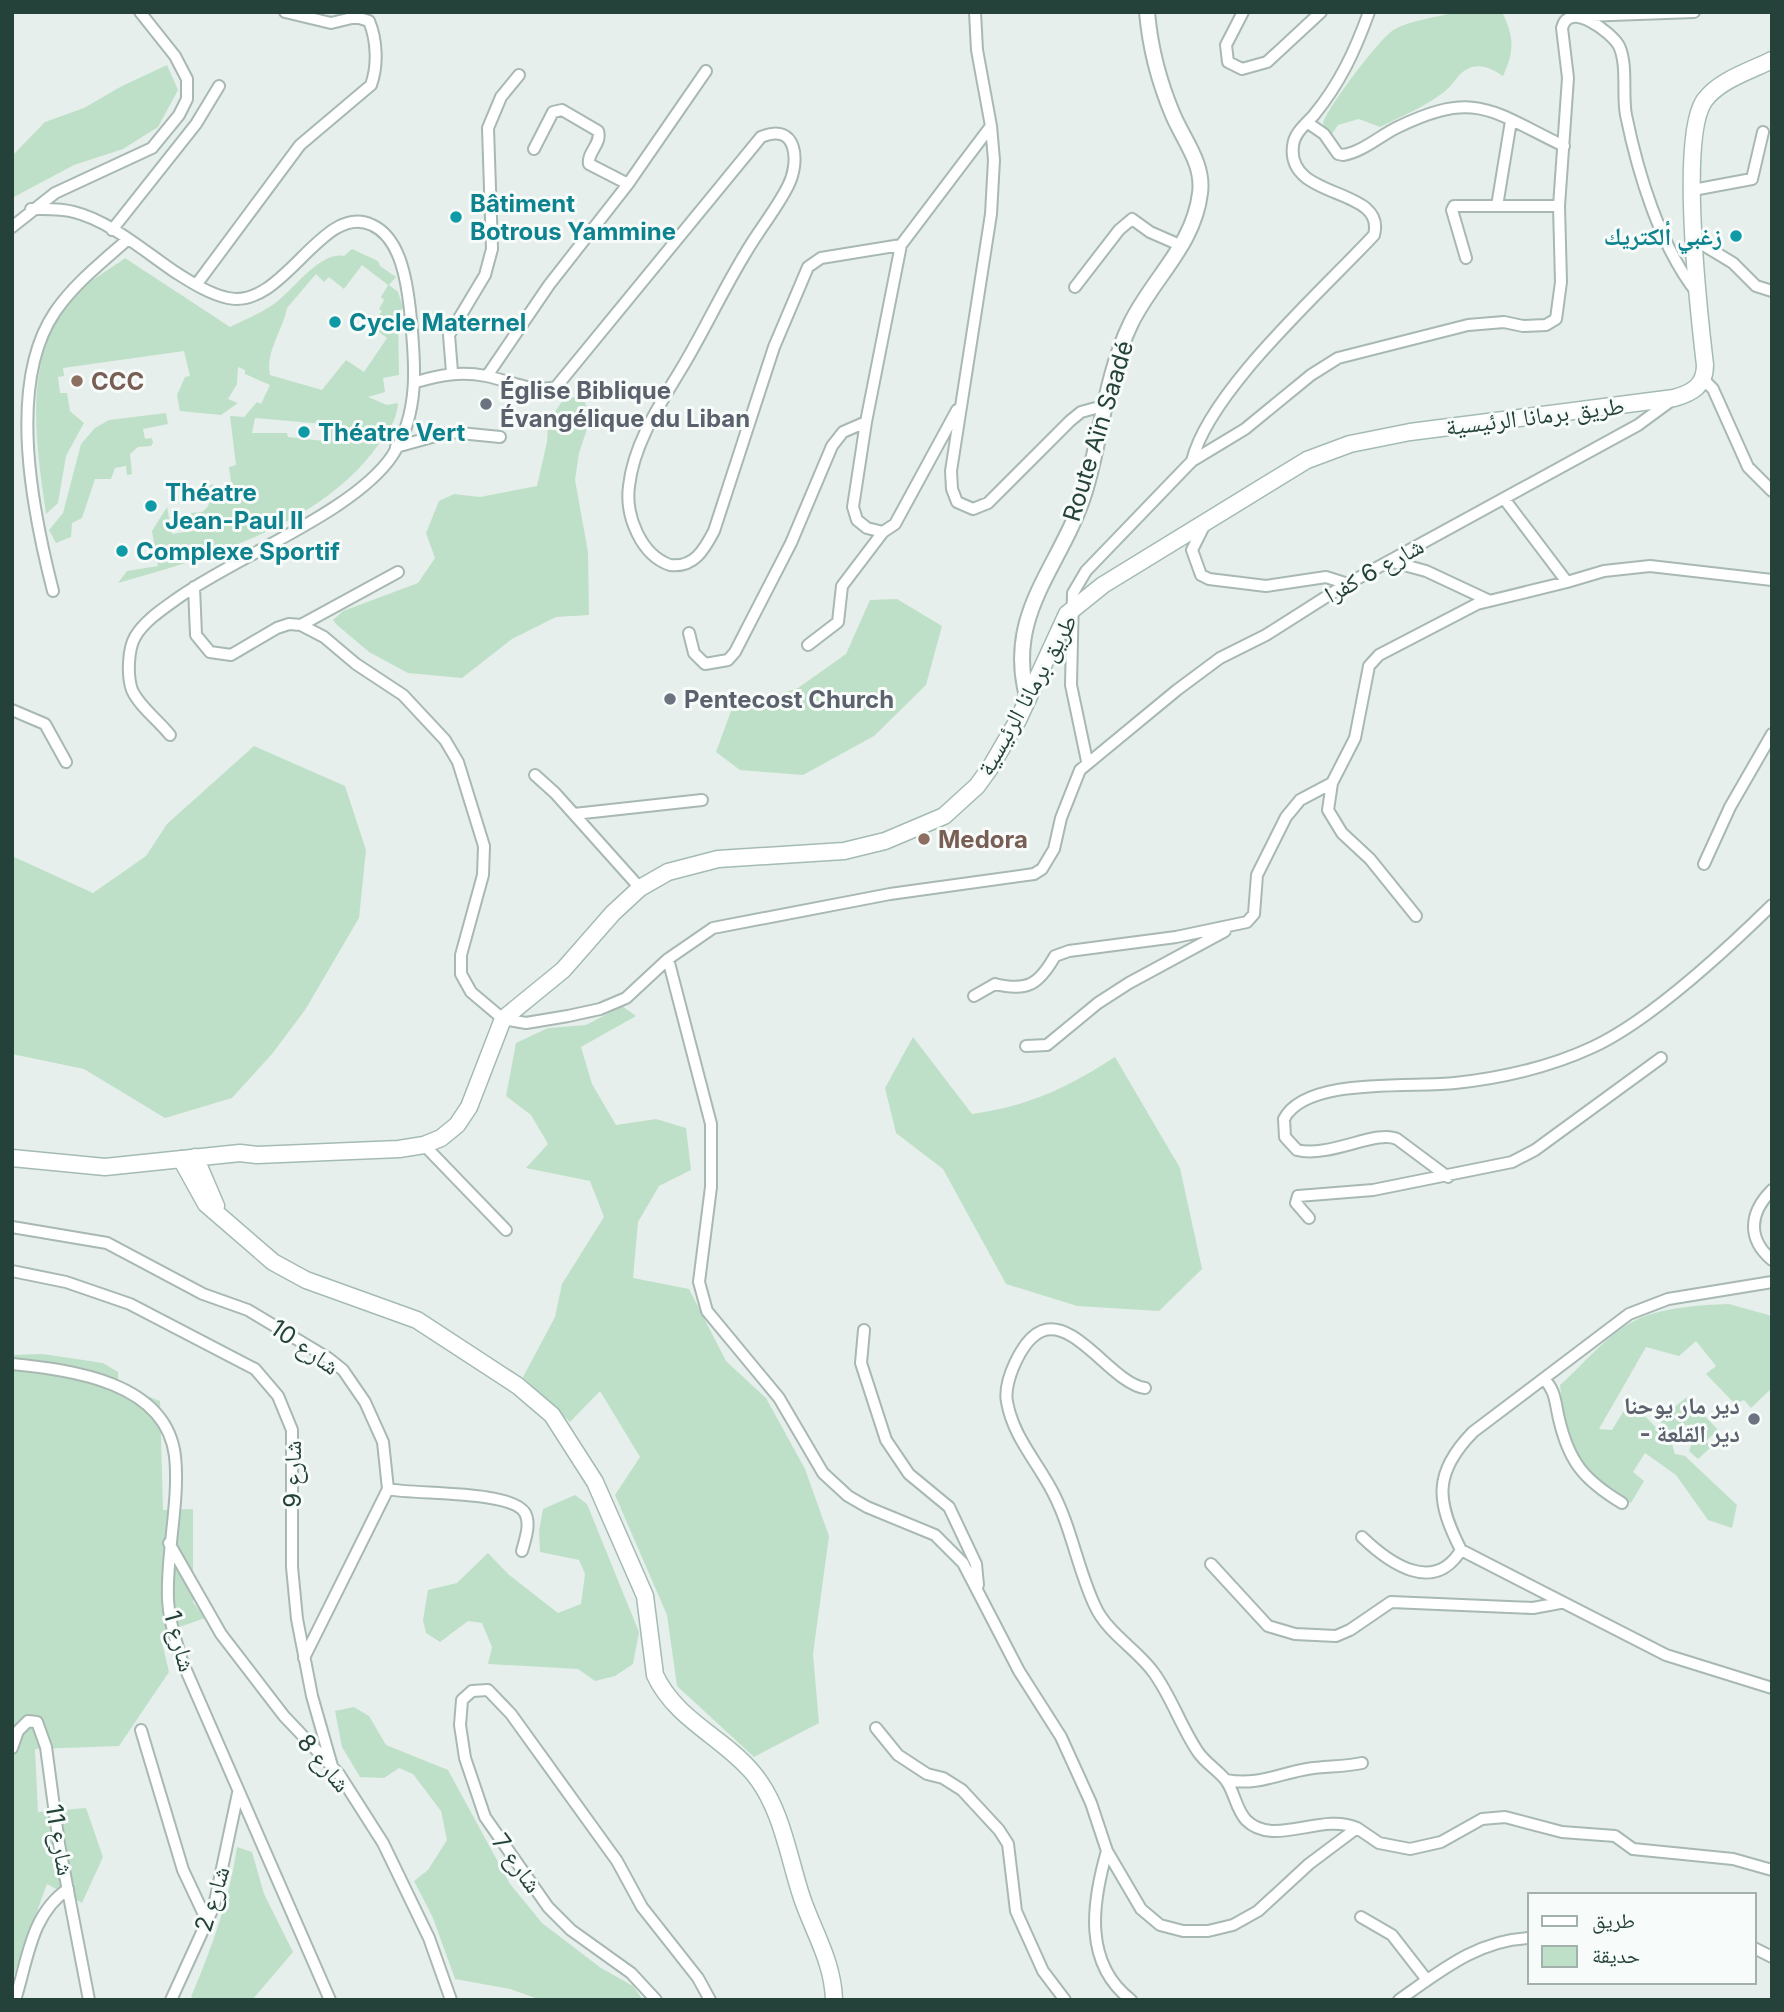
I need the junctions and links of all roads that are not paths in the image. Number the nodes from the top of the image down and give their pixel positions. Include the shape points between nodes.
1 (140, 12) edge
2 (285, 12) edge
3 (975, 12) edge
4 (1147, 12) edge
5 (1243, 12) edge
6 (1321, 12) edge
7 (1369, 12) edge
8 (1694, 12) edge
9 (1584, 16) junction
10 (1772, 60) edge
11 (706, 71) dead end
12 (519, 75) dead end
13 (219, 86) dead end
14 (1511, 121) junction
15 (1308, 123) junction
16 (991, 126) junction
17 (1763, 132) dead end
18 (1564, 146) junction
19 (534, 149) dead end
20 (628, 184) junction
21 (1693, 190) junction
22 (1497, 206) junction
23 (1559, 206) junction
24 (31, 209) junction
25 (12, 227) edge
26 (112, 230) junction
27 (127, 240) junction
28 (1695, 240) junction
29 (901, 245) junction
30 (1182, 246) junction
31 (1466, 258) dead end
32 (196, 285) junction
33 (1075, 287) dead end
34 (1772, 291) edge
35 (1698, 294) junction
36 (452, 372) junction
37 (487, 376) junction
38 (1704, 380) junction
39 (416, 382) junction
40 (1674, 398) junction
41 (961, 400) junction
42 (1103, 407) junction
43 (866, 422) junction
44 (500, 437) dead end
45 (396, 447) junction
46 (1192, 461) junction
47 (1772, 491) edge
48 (1505, 500) junction
49 (1206, 523) junction
50 (883, 532) junction
51 (1390, 561) junction
52 (398, 572) dead end
53 (1772, 580) edge
54 (1567, 582) junction
55 (1348, 584) junction
56 (194, 587) junction
57 (53, 591) dead end
58 (1488, 600) junction
59 (1071, 610) junction
60 (301, 625) junction
61 (689, 633) dead end
62 (808, 645) dead end
63 (1028, 700) junction
64 (12, 710) edge
65 (1772, 734) edge
66 (170, 735) dead end
67 (1087, 761) junction
68 (66, 762) dead end
69 (535, 775) dead end
70 (1332, 783) junction
71 (702, 800) dead end
72 (574, 814) junction
73 (1704, 864) dead end
74 (640, 888) junction
75 (1772, 905) edge
76 (1416, 916) dead end
77 (1233, 925) junction
78 (668, 958) junction
79 (974, 996) dead end
80 (503, 1019) junction
81 (1026, 1046) dead end
82 (1661, 1058) dead end
83 (424, 1145) junction
84 (12, 1158) edge
85 (189, 1162) junction
86 (1448, 1177) junction
87 (1772, 1190) edge
88 (1309, 1218) dead end
89 (12, 1227) edge
90 (506, 1230) dead end
91 (1772, 1260) edge
92 (12, 1271) edge
93 (1772, 1282) edge
94 (864, 1330) dead end
95 (12, 1364) edge
96 (1544, 1379) junction
97 (1145, 1388) dead end
98 (388, 1489) junction
99 (1622, 1503) dead end
100 (1362, 1536) dead end
101 (169, 1543) junction
102 (1461, 1550) junction
103 (522, 1551) dead end
104 (1211, 1564) dead end
105 (978, 1588) junction
106 (1560, 1603) junction
107 (304, 1658) junction
108 (1772, 1688) edge
109 (876, 1728) dead end
110 (141, 1730) dead end
111 (12, 1748) edge
112 (1363, 1763) dead end
113 (332, 1766) junction
114 (1226, 1780) junction
115 (238, 1793) junction
116 (1357, 1829) junction
117 (1107, 1851) junction
118 (1772, 1870) edge
119 (68, 1889) junction
120 (1361, 1917) dead end
121 (207, 1921) junction
122 (1528, 1938) edge
123 (1756, 1949) edge
124 (1772, 1957) edge
125 (1427, 1980) junction
126 (15, 2000) edge
127 (89, 2000) edge
128 (171, 2000) edge
129 (330, 2000) edge
130 (451, 2000) edge
131 (656, 2000) edge
132 (710, 2000) edge
133 (834, 2000) edge
134 (1065, 2000) edge
135 (1131, 2000) edge
136 (1399, 2000) edge

1 - 24 street via 187,79 187,99 180,115 152,148
2 - 32 street via 331,23 356,17 369,22 376,73 371,85 300,145
3 - 16 street
4 - 30 street, Route Aïn Saadé via 1167,101 1200,170 1196,214
5 - 6 street via 1225,51 1228,62 1242,69 1266,62
7 - 15 street via 1348,67
8 - 9 street
9 - 18 street via 1572,16 1563,24 1568,78
9 - 35 street via 1619,47 1628,125 1659,227
10 - 21 main road via 1723,84 1704,102 1693,132
11 - 20 street
12 - 36 street via 501,97 488,128 492,249 485,275 449,335
13 - 26 street
14 - 15 street via 1481,107 1452,106 1412,120 1343,155
14 - 18 street
14 - 22 street
15 - 46 street via 1293,146 1296,164 1311,181 1368,209 1375,221 1374,235 1255,362 1202,434
16 - 29 street
16 - 41 street via 990,214
17 - 21 street via 1754,178
18 - 23 street
19 - 20 street via 553,112 562,110 598,131 589,164
20 - 37 street via 548,285
21 - 28 main road
22 - 23 street
22 - 31 street via 1452,208
23 - 46 street via 1561,282 1559,312 1552,323 1468,325 1338,358 1245,429
24 - 25 street
24 - 26 street via 74,212
26 - 27 street
27 - 32 street
27 - 57 street via 82,279 55,311 35,363 28,407 28,456
28 - 34 street via 1733,263 1756,286
28 - 35 main road
29 - 37 street via 821,258 808,267 774,347 714,531 690,563 670,565 647,549 632,518 629,486 651,422 744,254 788,186 796,162 789,140 775,133 761,138 556,387 531,389
29 - 43 street
30 - 33 street via 1132,219
30 - 42 street, Route Aïn Saadé via 1132,322
32 - 39 street via 229,299 255,296 334,229 349,223 372,225 397,252 408,299
35 - 38 main road
36 - 37 street
36 - 39 street
38 - 40 main road, طريق برمانا الرئيسية via 1696,390
38 - 47 street via 1713,389 1748,467
39 - 45 street
40 - 48 street, شارع 6 كفرا via 1638,425
40 - 49 main road, طريق برمانا الرئيسية via 1436,428 1350,444 1307,460
41 - 42 street via 951,485 961,506 973,509 988,503 1075,417
41 - 50 street via 901,515
42 - 63 street, Route Aïn Saadé via 1080,506 1027,619 1021,657
43 - 50 street via 854,513 867,528
43 - 61 street via 843,432 832,446 791,544 735,652 728,660 705,664 694,653
44 - 45 street via 450,432
45 - 56 street via 359,490
46 - 59 street via 1086,571 1073,593
48 - 51 street, شارع 6 كفرا
48 - 54 street
49 - 55 street via 1192,550 1201,575 1209,579 1266,586 1326,576
49 - 59 main road, طريق برمانا الرئيسية
50 - 62 street via 842,586 838,622
51 - 55 street, شارع 6 كفرا
51 - 58 street via 1426,571
52 - 60 street
53 - 54 street via 1650,566 1604,571
54 - 58 street
55 - 67 street, شارع 6 كفرا via 1220,658
56 - 60 street via 196,635 210,652 231,654 277,628
56 - 66 street via 145,624 131,644 132,689
58 - 70 street via 1373,660 1355,738
59 - 63 main road, طريق برمانا الرئيسية
59 - 67 street via 1071,685
60 - 80 street via 403,695 454,752 479,824 485,862 461,955 461,974 471,992
63 - 74 main road, طريق برمانا الرئيسية via 977,786 925,827 844,851 702,862 668,872
64 - 68 street via 44,724
65 - 73 street
67 - 78 street via 1073,783 1054,849 1034,874 890,894 713,928
69 - 72 street
70 - 76 street via 1328,810 1333,820
70 - 77 street via 1306,795 1290,811 1257,875 1254,914 1247,922
71 - 72 street
72 - 74 street
74 - 80 main road, طريق برمانا الرئيسية via 563,970
75 - 86 street via 1681,985 1622,1031 1593,1047 1533,1069 1477,1080 1353,1086 1296,1104 1284,1119 1285,1137 1297,1150 1331,1150 1392,1137
77 - 79 street via 1069,951 1055,956 1042,979 1016,989 995,984
77 - 81 street via 1098,1003 1046,1045
78 - 80 street via 626,998 600,1009 526,1023
78 - 105 street via 711,1124 711,1187 699,1282 707,1311 768,1382 823,1473 867,1507 919,1526 943,1541
80 - 83 main road, طريق برمانا الرئيسية via 469,1107 457,1125
82 - 86 street via 1535,1150 1512,1162
83 - 85 main road, طريق برمانا الرئيسية via 370,1152 257,1155 240,1162
83 - 90 street
84 - 85 main road, طريق برمانا الرئيسية via 155,1170
85 - 133 main road via 220,1214 286,1271 417,1320 519,1387 551,1415 595,1482 645,1596 660,1686 679,1711 753,1773 770,1801 827,1955
86 - 88 street via 1298,1196 1296,1203
87 - 91 street via 1758,1208 1753,1229 1756,1242
89 - 98 street, شارع 10 via 107,1243 203,1294 248,1310 328,1358 343,1370 373,1418 383,1442
92 - 107 street, شارع 9 via 66,1282 130,1304 255,1369 278,1395 292,1430 293,1591
93 - 96 street via 1646,1306
94 - 105 street via 861,1363 886,1440 909,1474 949,1507 976,1564
95 - 101 street, شارع 1 via 71,1372 103,1382 135,1395 153,1409 170,1435 175,1457
96 - 99 street via 1553,1388 1575,1463 1589,1481
96 - 102 street via 1473,1432 1446,1466 1444,1506
97 - 114 street via 1126,1381 1097,1354 1060,1331 1045,1330 1018,1352 1006,1399 1017,1434 1051,1488 1096,1608 1153,1672 1197,1751
98 - 103 street via 517,1505 528,1522
98 - 107 street
100 - 102 street via 1389,1560 1421,1572 1447,1566
101 - 113 street, شارع 8 via 226,1642 284,1716
101 - 115 street, شارع 1 via 171,1623 182,1661
102 - 106 street
104 - 106 street via 1268,1626 1294,1634 1336,1636 1391,1602 1533,1608
105 - 117 street via 1019,1671 1061,1737
106 - 108 street via 1666,1655
107 - 113 street, شارع 9
109 - 134 street via 898,1755 962,1790 999,1830 1008,1844 1016,1911 1043,1971
110 - 121 street via 183,1870
111 - 119 street, شارع 11 via 23,1725 37,1722 46,1747
112 - 114 street via 1308,1769 1271,1780
113 - 130 street, شارع 8 via 392,1860 429,1938
114 - 116 street via 1246,1819 1261,1830 1333,1823
115 - 121 street, شارع 2
115 - 129 street, شارع 1
116 - 117 street via 1309,1864 1258,1911 1233,1925 1208,1931 1171,1929 1149,1919
116 - 118 street via 1379,1843 1410,1849 1441,1842 1482,1819 1505,1817 1562,1832 1615,1836 1633,1849 1733,1859
117 - 135 street via 1096,1898 1097,1948 1105,1973
119 - 126 street via 42,1914
119 - 127 street, شارع 11
120 - 125 street via 1392,1935
121 - 128 street, شارع 2
122 - 125 street via 1491,1944
123 - 124 street
125 - 136 street
131 - 132 street, شارع 7 via 631,1973 571,1930 548,1907 485,1817 465,1758 460,1724 462,1700 478,1688 494,1694 511,1714

